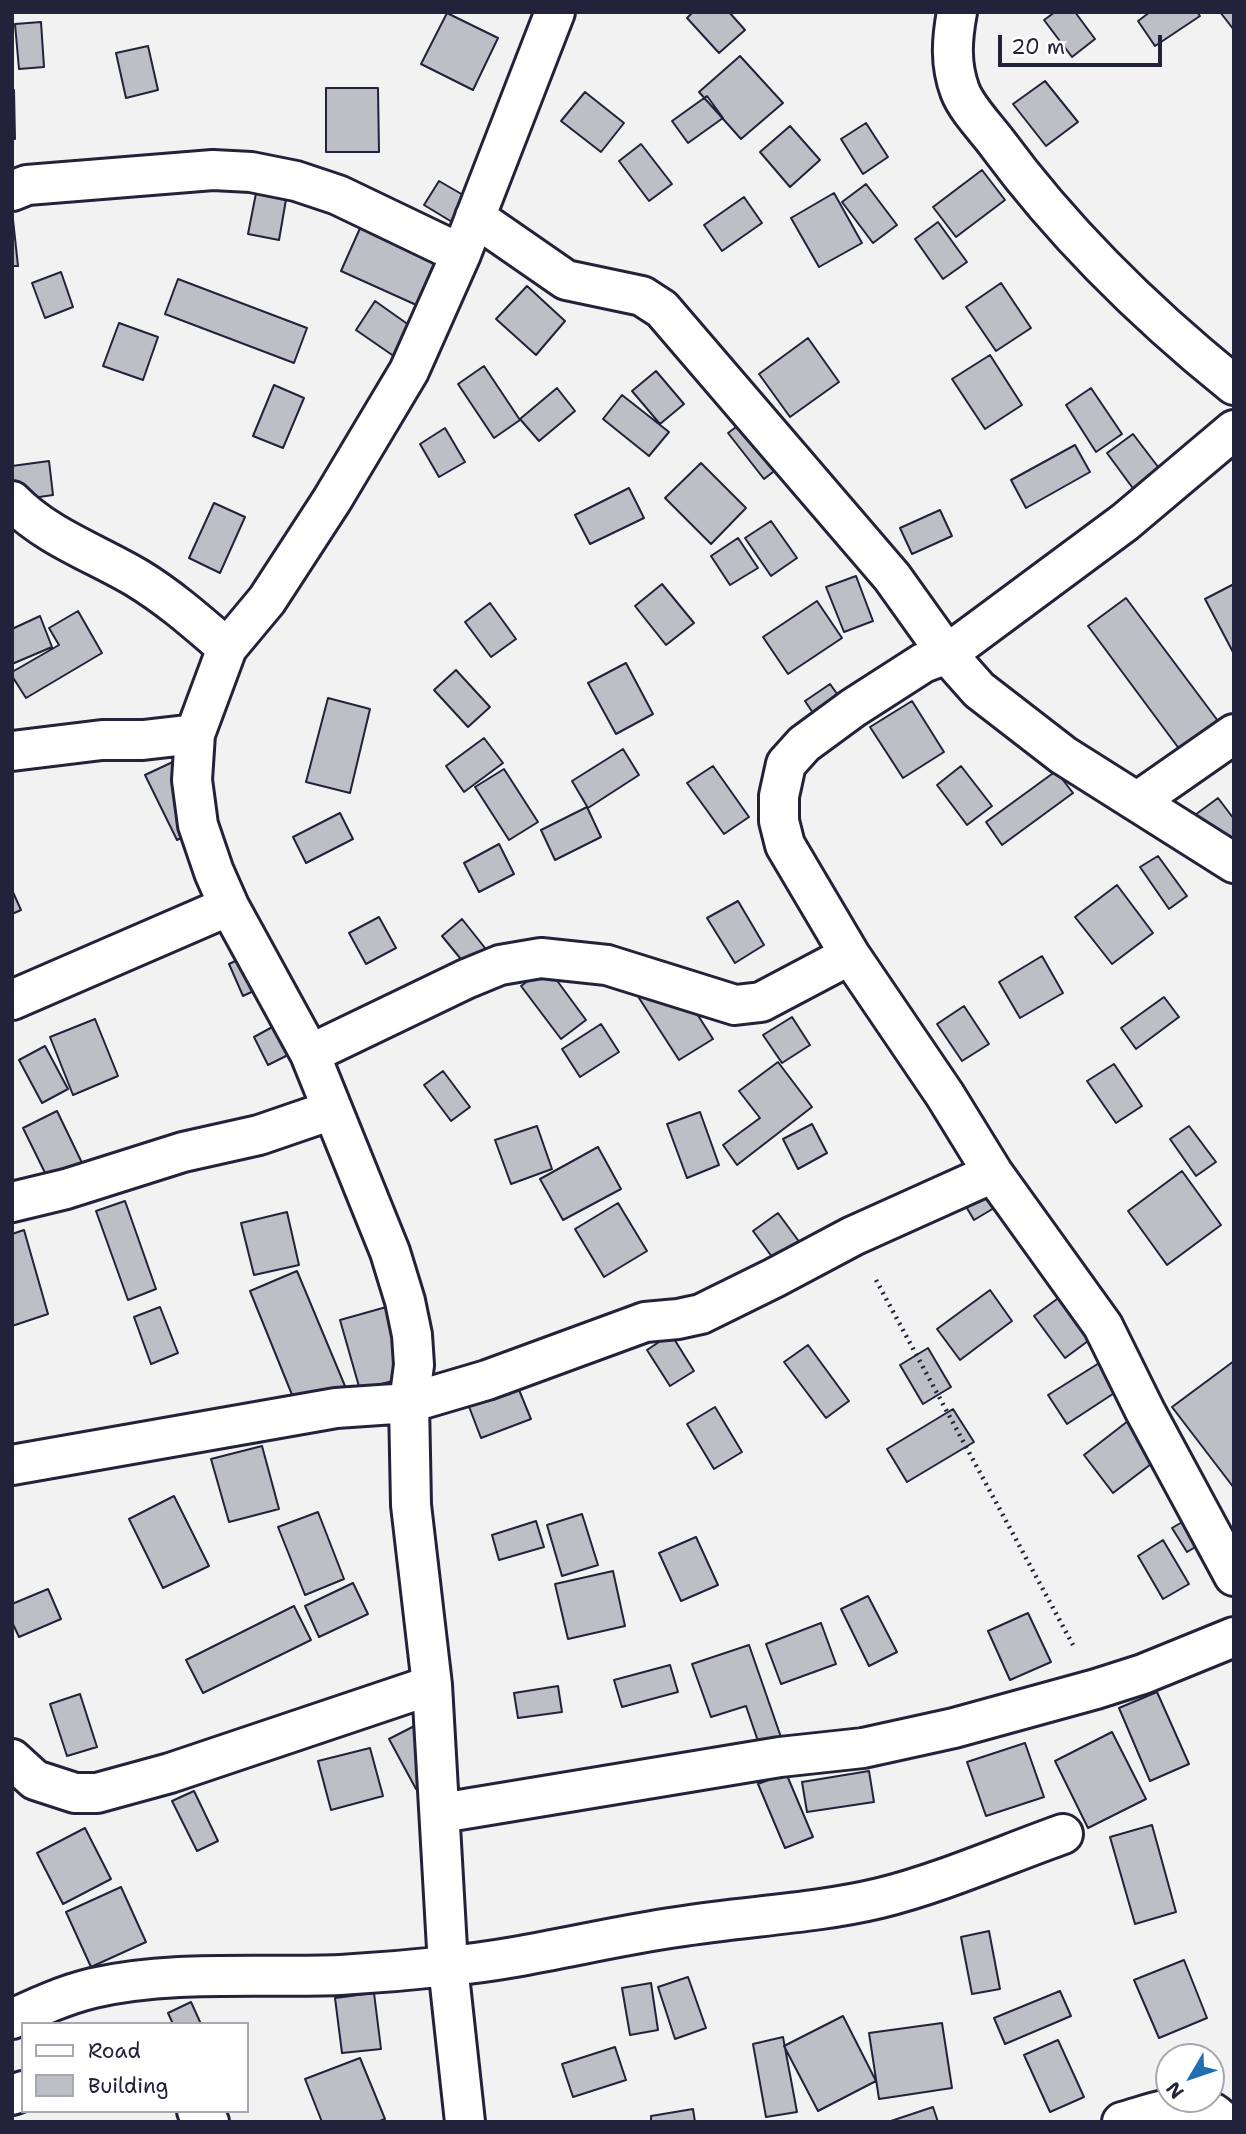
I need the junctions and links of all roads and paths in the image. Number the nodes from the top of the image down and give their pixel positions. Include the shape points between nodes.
1 (555, 12) edge
2 (957, 12) edge
3 (12, 191) edge
4 (475, 218) junction
5 (461, 254) junction
6 (1234, 386) edge
7 (1234, 430) edge
8 (12, 501) edge
9 (228, 648) junction
10 (947, 654) junction
11 (195, 734) junction
12 (1234, 734) edge
13 (12, 751) edge
14 (1138, 801) junction
15 (1234, 863) edge
16 (229, 906) junction
17 (850, 955) junction
18 (12, 1000) edge
19 (310, 1054) junction
20 (332, 1110) junction
21 (993, 1172) junction
22 (12, 1202) edge
23 (853, 1236) junction
24 (409, 1403) junction
25 (12, 1465) edge
26 (1234, 1576) edge
27 (1234, 1637) edge
28 (432, 1685) junction
29 (1096, 1689) junction
30 (12, 1759) edge
31 (441, 1813) junction
32 (1063, 1834) dead end
33 (448, 1966) junction
34 (12, 2019) edge
35 (465, 2122) edge
36 (1122, 2122) edge
37 (1223, 2122) edge

1 - 4 street
2 - 6 street via 952,50 961,94 1021,176 1072,236
3 - 5 street via 27,185 213,170 251,172 338,195
4 - 5 street
4 - 10 street via 566,280 642,296 662,309 892,577
5 - 9 street via 409,371 267,600
7 - 10 street via 1125,522
8 - 9 street via 68,542 169,599
9 - 11 street
10 - 14 street via 978,690 1031,731
10 - 17 street via 923,663 853,708 804,744 786,764 779,796 785,845
11 - 13 street
11 - 16 street via 192,780 198,825
12 - 14 street
14 - 15 street
16 - 18 street
16 - 19 street
17 - 19 street via 761,1002 735,1005 607,965 541,958 500,965
17 - 21 street
19 - 20 street
20 - 22 street via 259,1135
20 - 24 street via 405,1301 414,1365
21 - 23 street
21 - 26 street via 1104,1326
23 - 24 street via 701,1314 645,1322 487,1381
23 - 29 path
24 - 25 street via 336,1408
24 - 28 street via 411,1505
27 - 29 street
28 - 30 street via 97,1793 75,1793 35,1780
28 - 31 street
29 - 31 street via 863,1748 780,1757
31 - 33 street
32 - 33 street via 881,1898
33 - 34 street via 340,1975 148,1981 93,1988
33 - 35 street
36 - 37 street via 1182,2106 1208,2109

